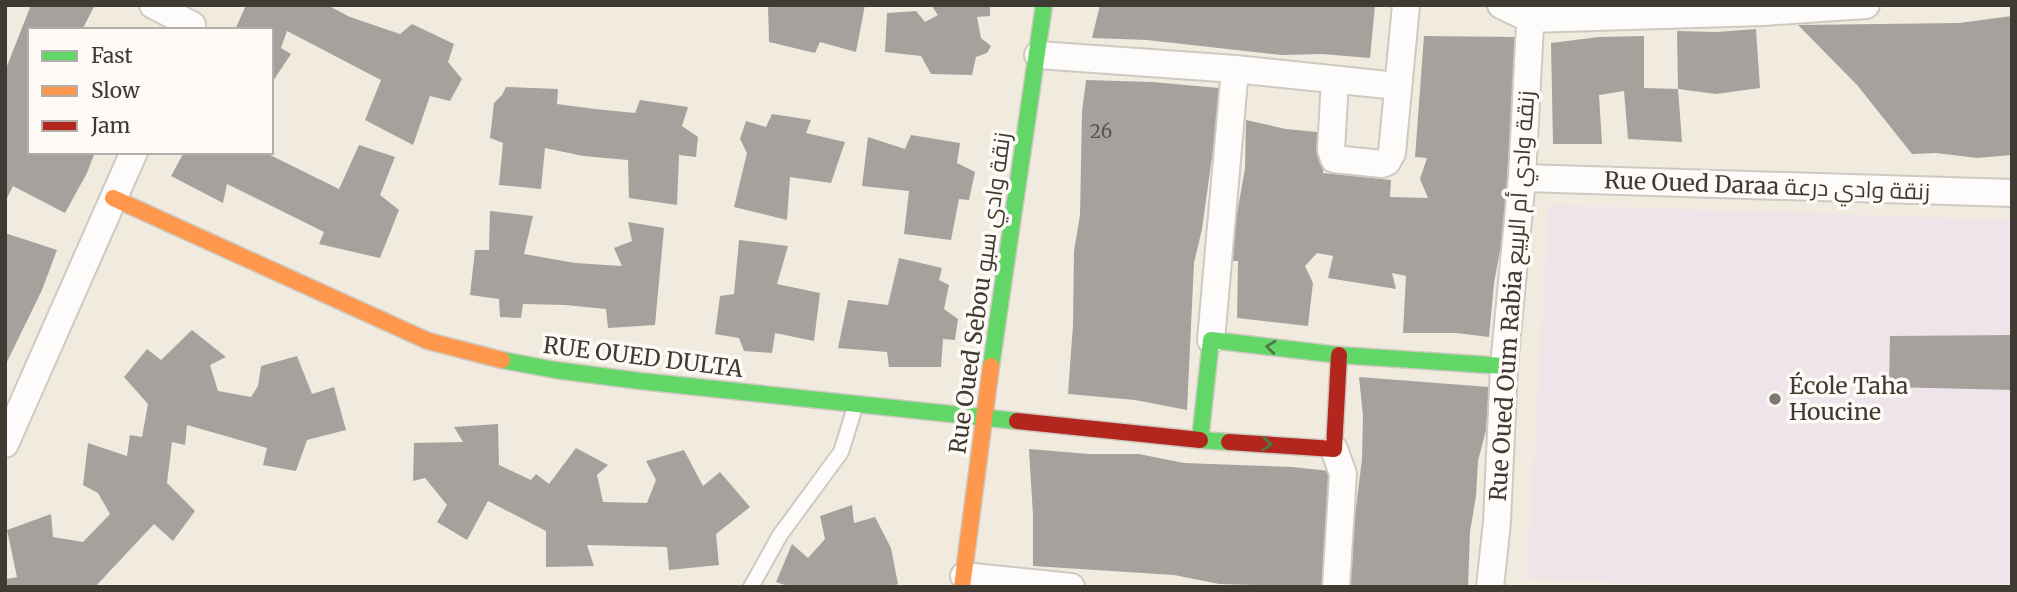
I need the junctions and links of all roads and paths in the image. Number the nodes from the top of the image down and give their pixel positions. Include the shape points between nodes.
1 (153, 5) edge
2 (1044, 5) edge
3 (1406, 5) edge
4 (1501, 5) edge
5 (1866, 5) edge
6 (1531, 12) edge
7 (194, 20) edge
8 (1038, 55) junction
9 (1235, 69) junction
10 (1335, 80) junction
11 (1397, 86) junction
12 (133, 154) edge
13 (1522, 178) junction
14 (2012, 193) edge
15 (113, 198) junction
16 (1211, 340) junction
17 (1339, 355) junction
18 (1504, 366) junction
19 (856, 404) junction
20 (984, 416) junction
21 (9, 426) edge
22 (1200, 440) junction
23 (1334, 449) junction
24 (963, 581) edge
25 (751, 587) edge
26 (1071, 587) edge
27 (1336, 587) edge
28 (1490, 587) edge

1 - 7 street
2 - 8 street, Rue Oued Sebou زنقة وادي سبو
3 - 11 street
4 - 6 street
5 - 6 street via 1763,12
6 - 13 street, Rue Oued Oum Rabia زنقة وادي أم الربيع
8 - 9 street
8 - 20 street, Rue Oued Sebou زنقة وادي سبو
9 - 10 street
9 - 16 street
10 - 11 street
10 - 11 street via 1331,150 1336,160 1382,164 1390,158
12 - 15 street
13 - 14 street, Rue Oued Daraa زنقة وادي درعة
13 - 18 street, Rue Oued Oum Rabia زنقة وادي أم الربيع
15 - 19 street, RUE OUED DULTA via 428,341 555,370
15 - 21 street
17 -> 16 street
16 - 22 street
17 - 18 street
17 - 23 street
18 - 28 street, Rue Oued Oum Rabia زنقة وادي أم الربيع
19 - 20 street, RUE OUED DULTA
19 - 25 lane via 841,452 780,536
20 - 22 street, RUE OUED DULTA
20 - 24 street, Rue Oued Sebou زنقة وادي سبو
22 -> 23 street, RUE OUED DULTA
23 - 27 street via 1343,474
24 - 26 street

